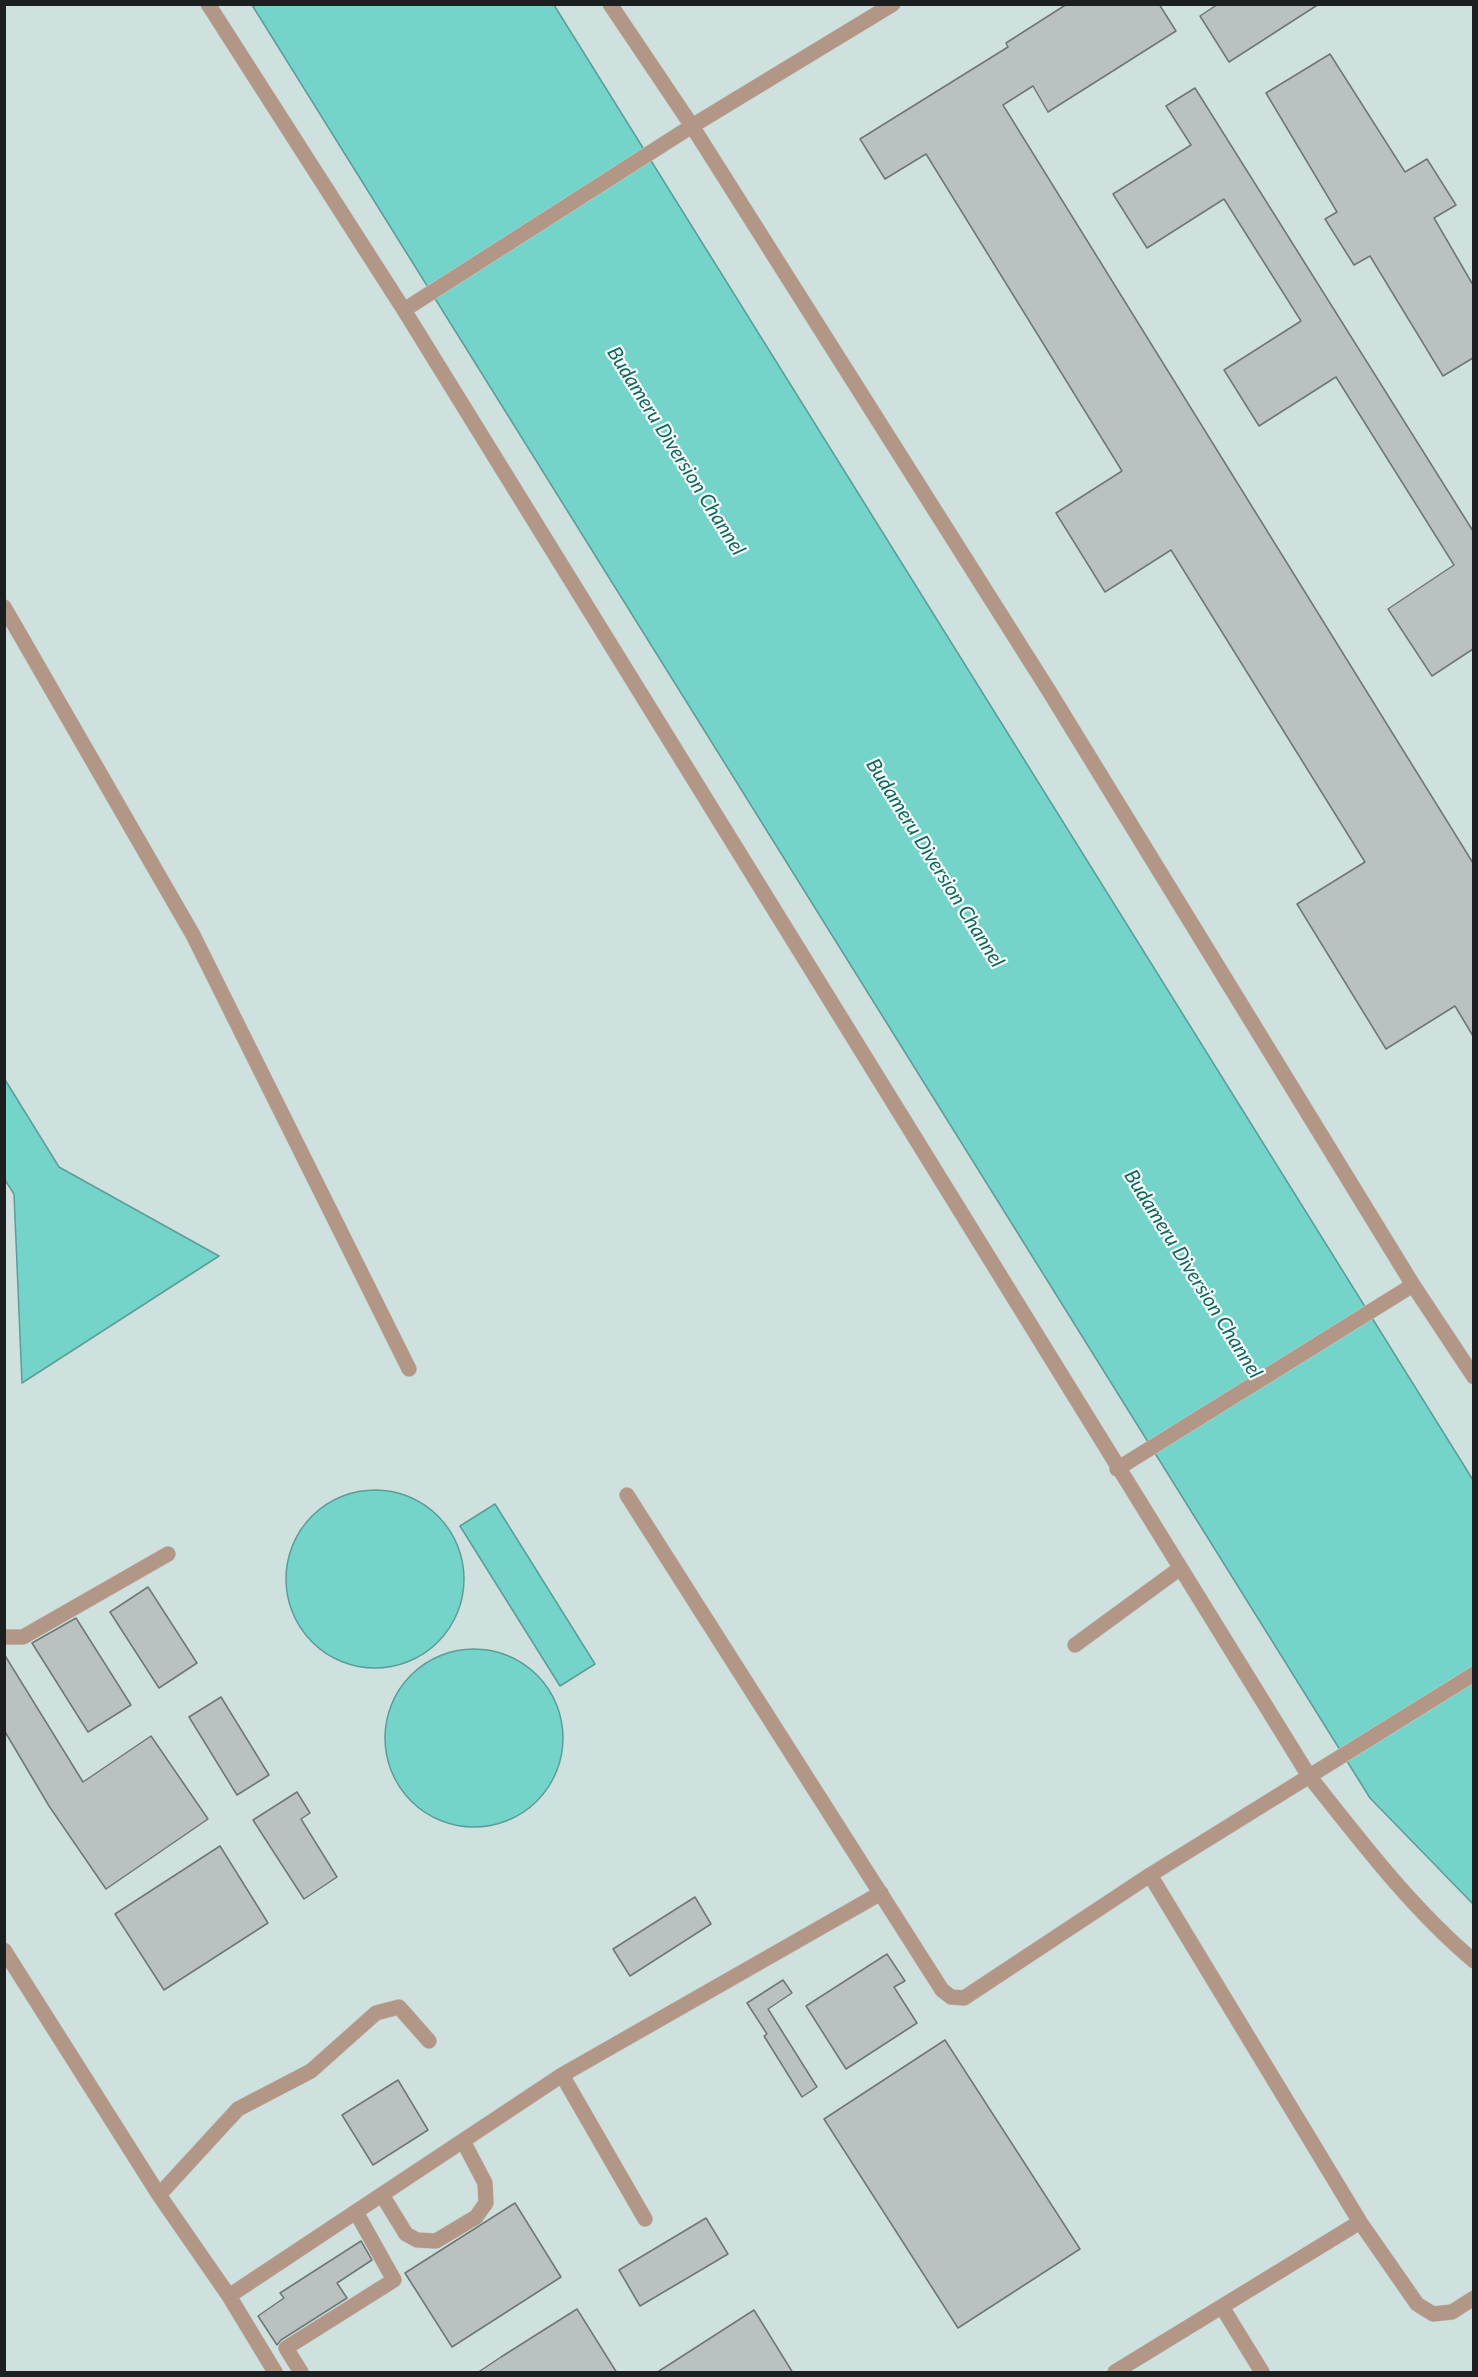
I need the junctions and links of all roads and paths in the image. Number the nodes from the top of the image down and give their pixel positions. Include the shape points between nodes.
1 (208, 4) edge
2 (610, 4) edge
3 (893, 4) edge
4 (692, 126) junction
5 (404, 310) junction
6 (4, 607) edge
7 (1413, 1285) junction
8 (409, 1369) dead end
9 (1473, 1377) edge
10 (1117, 1469) junction
11 (627, 1495) dead end
12 (168, 1554) dead end
13 (1179, 1569) junction
14 (4, 1637) edge
15 (1075, 1645) dead end
16 (1473, 1674) edge
17 (1309, 1776) junction
18 (1150, 1875) junction
19 (881, 1893) junction
20 (4, 1950) edge
21 (1473, 1961) edge
22 (429, 2041) dead end
23 (562, 2075) junction
24 (463, 2141) junction
25 (159, 2195) junction
26 (382, 2195) junction
27 (356, 2212) junction
28 (645, 2219) dead end
29 (1360, 2222) junction
30 (229, 2296) junction
31 (1473, 2298) edge
32 (1222, 2307) junction
33 (275, 2373) edge
34 (301, 2373) edge
35 (1115, 2373) edge
36 (1262, 2373) edge

1 - 5 lane
2 - 4 lane
3 - 4 lane
4 - 5 lane
4 - 7 lane via 1049,691
5 - 10 lane
6 - 8 lane via 193,935
7 - 9 lane
7 - 10 lane
10 - 13 lane
11 - 19 lane
12 - 14 lane via 23,1637
13 - 15 lane
13 - 17 lane
16 - 17 lane
17 - 18 lane
17 - 21 lane via 1373,1857
18 - 19 lane via 964,1998 951,1997 942,1990
18 - 29 lane
19 - 23 lane
20 - 25 lane
22 - 25 lane via 399,2007 376,2013 311,2072 238,2109
23 - 24 lane
23 - 28 lane
24 - 26 lane
24 - 26 lane via 485,2184 486,2203 476,2217 436,2241 417,2240 406,2234
25 - 30 lane
26 - 27 lane
27 - 30 lane
27 - 34 lane via 394,2280 286,2348
29 - 31 lane via 1417,2304 1433,2314 1452,2312
29 - 32 lane
30 - 33 lane
32 - 35 lane
32 - 36 lane

